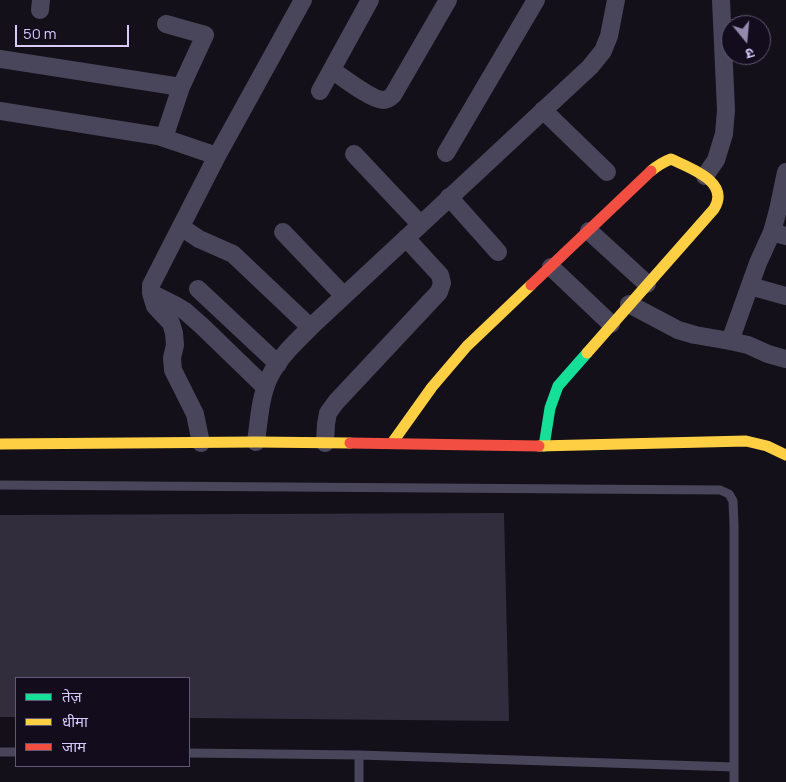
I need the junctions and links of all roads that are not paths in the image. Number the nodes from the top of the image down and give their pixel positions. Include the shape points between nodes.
1 (303, 0) edge
2 (370, 0) edge
3 (448, 0) edge
4 (536, 0) edge
5 (616, 0) edge
6 (721, 0) edge
7 (166, 24) dead end
8 (0, 59) edge
9 (332, 70) junction
10 (181, 87) junction
11 (320, 92) dead end
12 (543, 110) junction
13 (0, 111) edge
14 (164, 138) junction
15 (446, 152) dead end
16 (354, 154) dead end
17 (217, 156) junction
18 (607, 172) dead end
19 (786, 172) edge
20 (705, 176) junction
21 (450, 197) junction
22 (420, 224) junction
23 (181, 227) junction
24 (589, 231) junction
25 (283, 232) dead end
26 (779, 234) edge
27 (406, 238) junction
28 (498, 252) dead end
29 (551, 267) junction
30 (647, 284) junction
31 (750, 286) junction
32 (198, 289) dead end
33 (151, 293) junction
34 (344, 296) junction
35 (786, 296) edge
36 (629, 304) junction
37 (611, 324) junction
38 (310, 328) junction
39 (730, 341) junction
40 (786, 359) edge
41 (278, 364) junction
42 (265, 387) junction
43 (256, 442) junction
44 (325, 442) junction
45 (201, 443) junction
46 (392, 443) junction
47 (0, 444) edge
48 (544, 446) junction
49 (786, 455) edge
50 (0, 485) edge
51 (0, 752) edge
52 (15, 752) edge
53 (190, 753) edge
54 (359, 755) junction
55 (734, 766) junction
56 (359, 782) edge
57 (734, 782) edge

1 - 17 street
2 - 9 street
3 - 9 street via 388,99 373,97
4 - 15 street
5 - 12 street via 603,51
6 - 20 street via 726,110 724,134 716,160
7 - 10 street via 205,35
8 - 10 street
9 - 11 street
10 - 14 street
12 - 18 street
12 - 21 street
13 - 14 street
14 - 17 street
16 - 22 street
17 - 23 street
19 - 26 street via 778,210
20 - 24 street via 671,159 665,161
20 - 30 street via 714,185 719,202
21 - 22 street
21 - 28 street
22 - 27 street
23 - 33 street via 151,285
23 - 38 street via 233,254
24 - 29 street
24 - 30 street
25 - 34 street
26 - 31 street via 758,263
27 - 34 street
27 - 44 street via 440,275 439,292 336,402 328,413
29 - 37 street
29 - 46 street via 467,346 432,387
30 - 36 street
31 - 35 street
31 - 39 street
32 - 41 street
33 - 42 street via 184,311
33 - 45 street via 155,306 171,323 175,345 173,370 195,414
34 - 38 street
36 - 37 street
36 - 39 street via 678,330
37 - 48 street via 558,386 549,410
38 - 41 street
39 - 40 street
41 - 42 street
42 - 43 street
43 - 44 street
43 - 45 street
44 - 46 street
45 - 47 street
46 - 48 street
48 - 49 street via 746,441
50 - 55 lane via 720,490 729,494 733,502
51 - 52 lane
53 - 54 lane
54 - 55 lane
54 - 56 lane
55 - 57 lane

